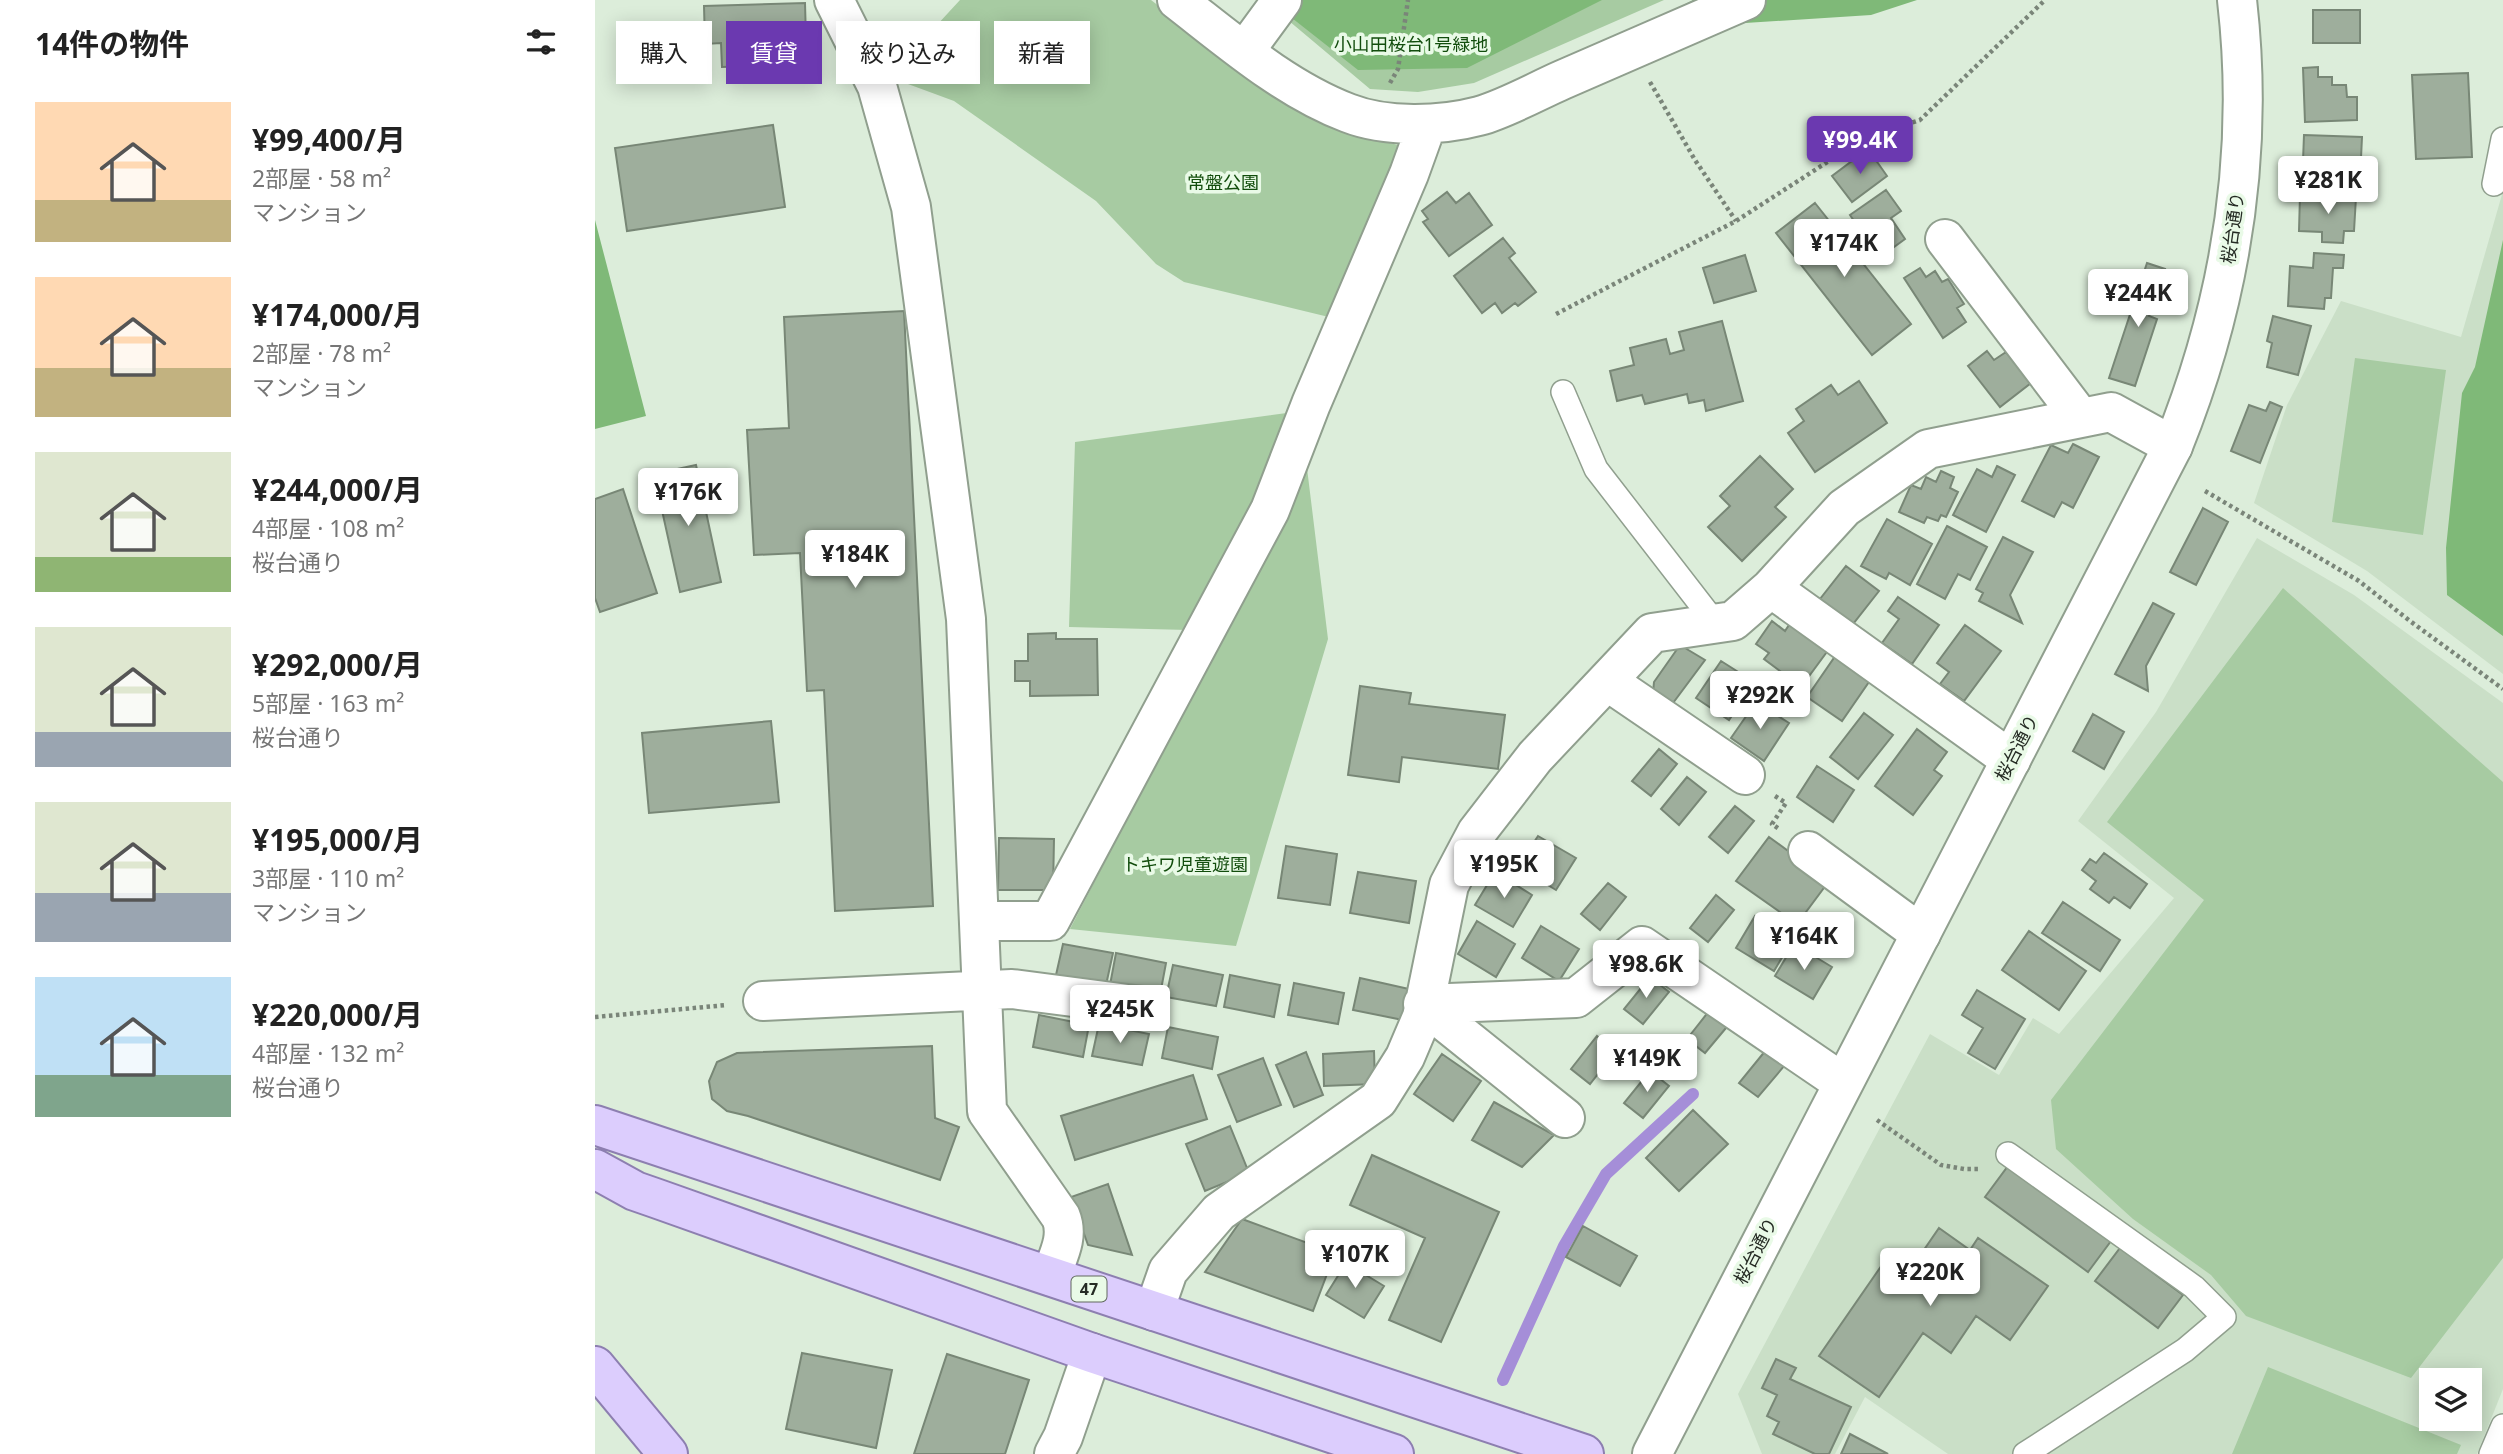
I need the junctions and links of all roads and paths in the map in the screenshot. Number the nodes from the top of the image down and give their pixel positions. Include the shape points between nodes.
1 (834, 0) edge
2 (1177, 0) edge
3 (1282, 0) edge
4 (1408, 0) edge
5 (1746, 0) edge
6 (2045, 0) edge
7 (2237, 0) edge
8 (1631, 50) junction
9 (1244, 52) junction
10 (1386, 90) dead end
11 (1427, 124) junction
12 (2503, 139) edge
13 (2494, 184) dead end
14 (1736, 221) junction
15 (1945, 239) dead end
16 (1556, 314) dead end
17 (1563, 392) dead end
18 (2080, 417) junction
19 (2173, 446) junction
20 (2205, 491) dead end
21 (1771, 588) junction
22 (1716, 624) junction
23 (1607, 681) junction
24 (2503, 689) edge
25 (2011, 760) junction
26 (1745, 775) joint
27 (1808, 851) joint
28 (979, 921) junction
29 (1921, 934) junction
30 (982, 991) junction
31 (763, 1001) joint
32 (1423, 1004) junction
33 (1143, 1006) dead end
34 (595, 1017) edge
35 (1843, 1083) junction
36 (1565, 1118) dead end
37 (1877, 1120) dead end
38 (595, 1125) edge
39 (678, 1152) junction
40 (2008, 1154) dead end
41 (595, 1169) edge
42 (1964, 1169) dead end
43 (658, 1199) junction
44 (1051, 1276) junction
45 (1154, 1311) junction
46 (1092, 1353) junction
47 (595, 1366) edge
48 (2503, 1426) edge
49 (668, 1454) edge
50 (1054, 1454) edge
51 (1394, 1454) edge
52 (1584, 1454) edge
53 (1651, 1454) edge
54 (2025, 1454) edge
55 (2491, 1454) edge

1 - 28 street via 877,86 911,207 966,619
2 - 9 street
3 - 9 street
4 - 10 path via 1398,69
5 - 8 street
6 - 14 path via 1920,120 1863,139
7 - 19 street, 桜台通り via 2244,113 2231,251 2196,389
8 - 11 street via 1480,116
8 - 14 path
9 - 11 street via 1351,115
11 - 28 street via 1271,510 1051,921
12 - 13 lane
14 - 16 path
15 - 18 street
17 - 22 lane via 1596,469
18 - 19 street via 2112,412
18 - 21 street via 1928,449 1844,508
19 - 25 street, 桜台通り
20 - 24 path via 2360,581
21 - 22 street via 1733,621
21 - 25 street
22 - 23 street via 1652,633
23 - 26 street
23 - 32 street via 1535,757 1478,832 1449,885
25 - 29 street, 桜台通り
26 - 27 path via 1786,803 1772,824
27 - 29 street
28 - 30 street
29 - 35 street, 桜台通り
30 - 31 street
30 - 33 street via 1011,989
30 - 44 street via 987,1111 1065,1226
31 - 34 path
32 - 35 street via 1576,998 1642,946
32 - 36 street
32 - 45 street via 1405,1056 1378,1100 1219,1212 1168,1271
35 - 53 street, 桜台通り
37 - 42 path via 1941,1165
38 - 39 main road, 47
39 - 43 main road via 656,1163 652,1189
39 - 44 main road, 47
40 - 54 lane via 2194,1287 2224,1317 2185,1350
41 - 43 main road
43 - 46 main road
44 - 45 main road, 47
45 - 52 main road, 47
46 - 50 street
46 - 51 main road
47 - 49 main road
48 - 55 lane

